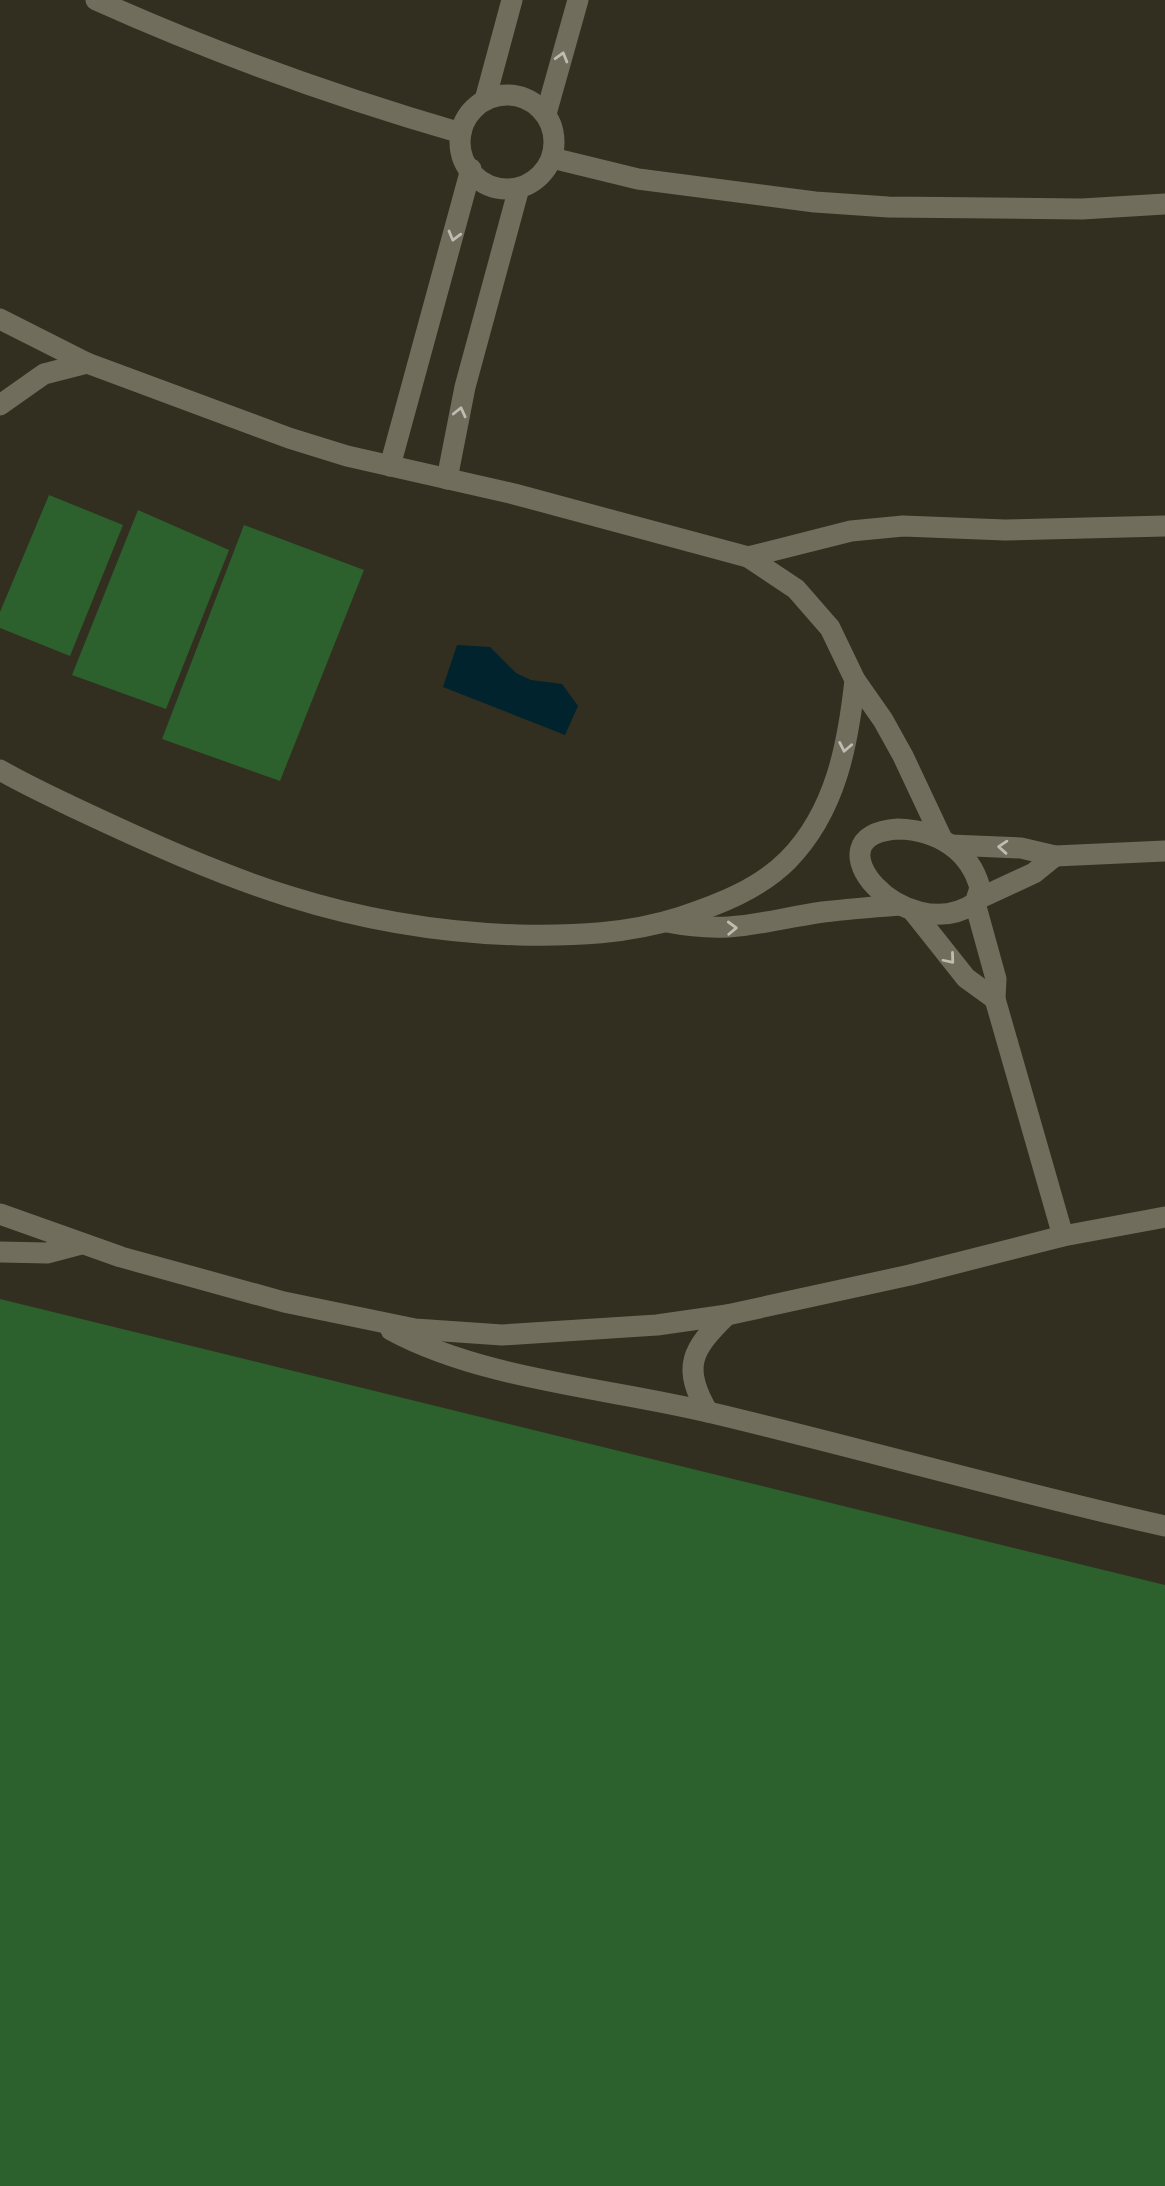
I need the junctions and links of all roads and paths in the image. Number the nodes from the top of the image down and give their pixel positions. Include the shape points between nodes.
1 (96, 0) edge
2 (512, 0) edge
3 (578, 0) edge
4 (485, 100) junction
5 (546, 114) junction
6 (461, 133) junction
7 (552, 158) junction
8 (471, 169) junction
9 (519, 188) junction
10 (1165, 204) edge
11 (0, 319) edge
12 (87, 363) junction
13 (0, 405) edge
14 (390, 466) junction
15 (447, 479) junction
16 (1165, 526) edge
17 (748, 557) junction
18 (855, 680) junction
19 (0, 770) edge
20 (947, 842) junction
21 (1165, 851) edge
22 (1055, 856) junction
23 (977, 901) junction
24 (906, 908) junction
25 (665, 922) junction
26 (995, 999) junction
27 (0, 1214) edge
28 (1165, 1217) edge
29 (1063, 1236) junction
30 (81, 1244) junction
31 (0, 1252) edge
32 (727, 1315) junction
33 (375, 1322) junction
34 (708, 1412) junction
35 (1165, 1526) edge

1 - 6 street via 201,46
2 - 4 street
5 -> 3 street
4 - 5 street via 507,94 529,99
4 - 6 street via 468,115
5 - 7 street via 555,136
6 - 8 street via 463,159
7 - 9 street via 539,177
7 - 10 street via 638,179 863,205 1082,209
8 - 9 street via 482,182 497,188
8 -> 14 street
15 -> 9 street via 465,387
11 - 12 street
12 - 13 street via 44,374
12 - 14 street via 289,438
14 - 15 street
15 - 17 street
16 - 17 street via 1005,530 903,526 852,531
17 - 18 street via 814,607 830,628
18 - 20 street via 883,720
18 -> 25 street via 845,756 834,787 805,839 788,860 745,892
19 - 25 street via 172,854 269,891 354,916 430,929 536,935 614,933
22 -> 20 street via 1021,848
20 - 23 street via 971,865 980,888
20 - 24 street via 912,829 882,830 860,850 858,859 867,876
21 - 22 street
22 - 23 street via 1034,873
23 - 24 street via 946,914 927,915
23 - 26 street via 996,979
25 -> 24 street via 737,929 821,913
24 -> 26 street via 966,978
26 - 29 street
27 - 30 street
28 - 29 street
29 - 32 street
30 - 31 street via 47,1253
30 - 33 street via 284,1302
32 - 33 street via 657,1325 502,1335
32 - 34 street via 706,1335 693,1358 691,1377
33 - 34 street via 429,1349 505,1370
34 - 35 street

